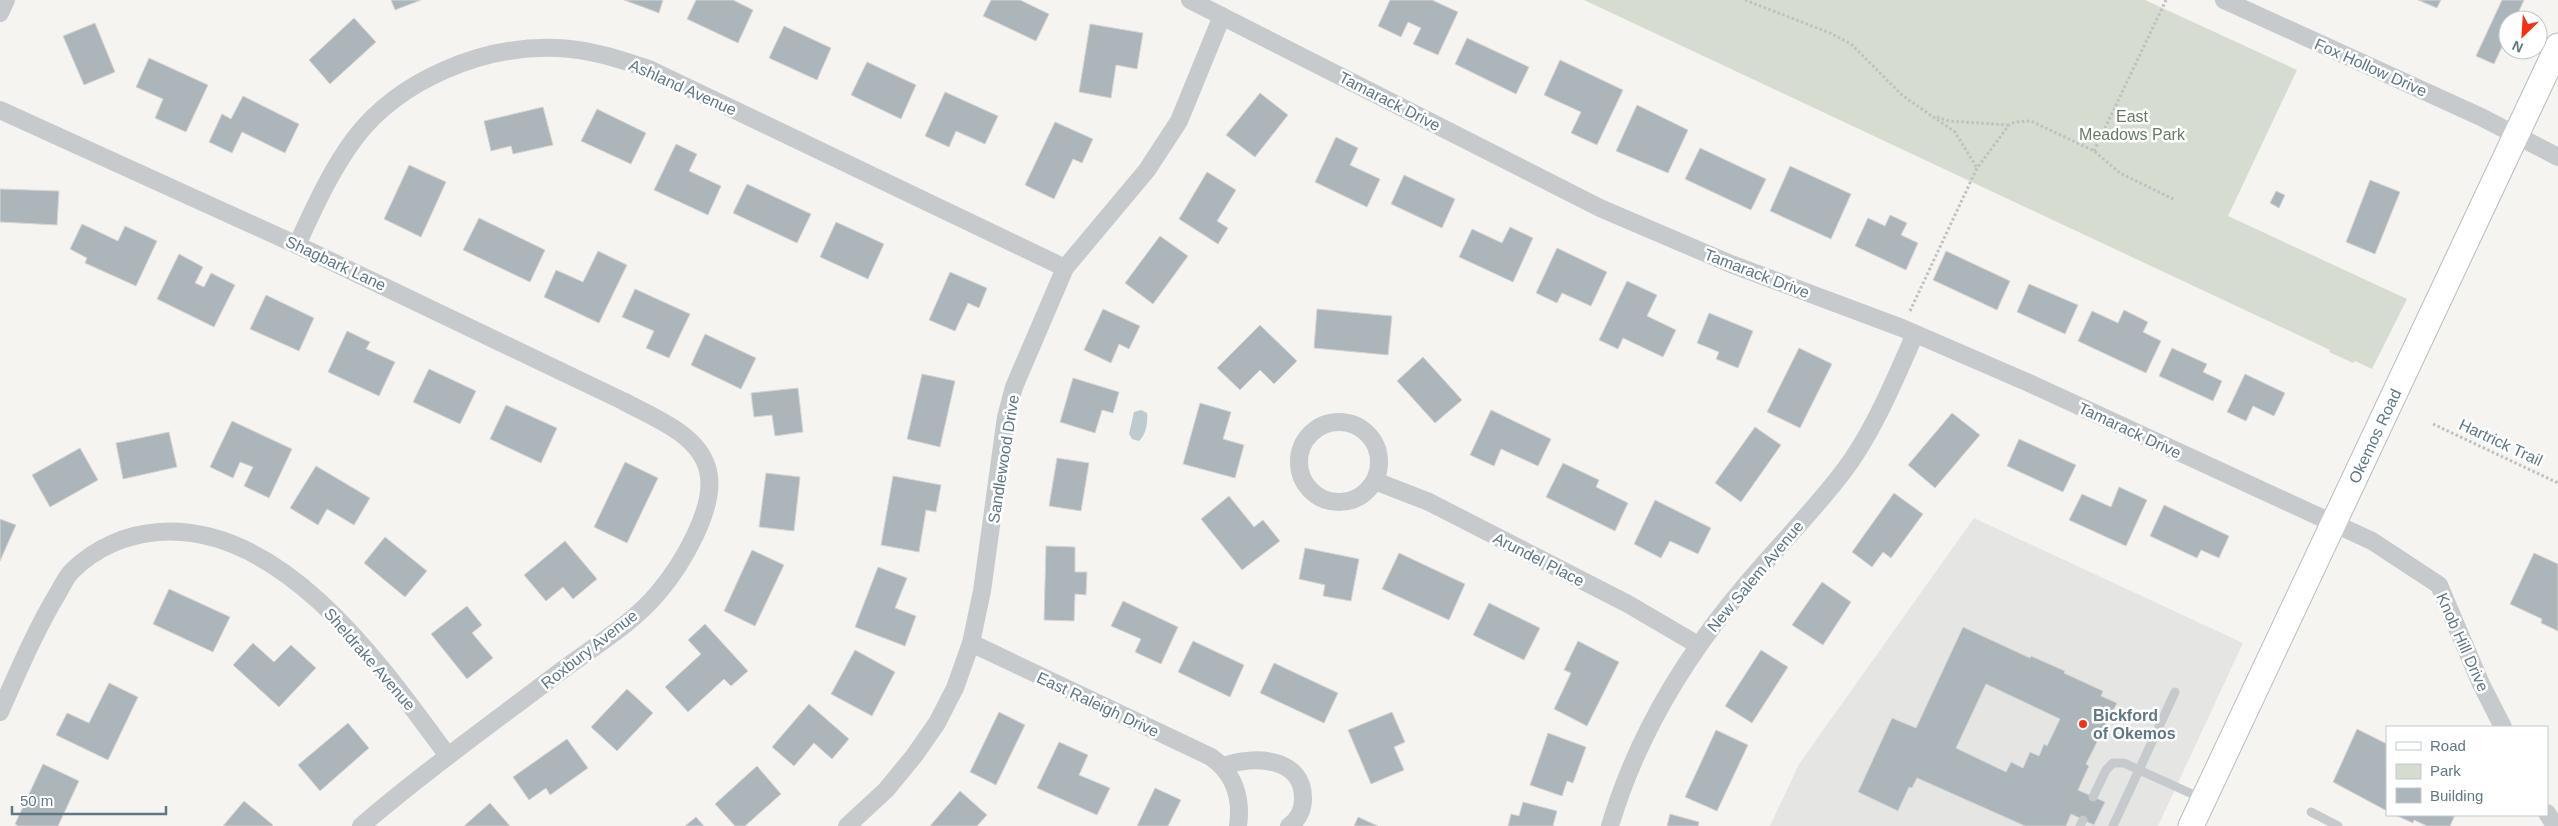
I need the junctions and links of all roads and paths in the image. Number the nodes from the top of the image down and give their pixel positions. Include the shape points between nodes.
1 (6, 0) edge
2 (1190, 0) edge
3 (1745, 0) edge
4 (2166, 0) edge
5 (2224, 0) edge
6 (0, 13) edge
7 (1222, 16) junction
8 (2558, 46) edge
9 (0, 110) edge
10 (1936, 117) junction
11 (2009, 125) junction
12 (2516, 135) junction
13 (2094, 151) junction
14 (2558, 157) edge
15 (1977, 168) junction
16 (2175, 200) dead end
17 (297, 245) junction
18 (1065, 268) junction
19 (1909, 331) junction
20 (2433, 424) dead end
21 (667, 426) joint
22 (1375, 481) junction
23 (2558, 483) edge
24 (2334, 523) junction
25 (971, 643) junction
26 (1698, 645) junction
27 (2176, 692) dead end
28 (0, 712) edge
29 (2502, 726) edge
30 (448, 756) junction
31 (1224, 766) junction
32 (2139, 770) junction
33 (2093, 797) dead end
34 (2204, 800) junction
35 (2311, 812) dead end
36 (361, 826) edge
37 (847, 826) edge
38 (1238, 826) edge
39 (1289, 826) edge
40 (1610, 826) edge
41 (2113, 826) edge
42 (2191, 826) edge
43 (2338, 826) edge

1 - 6 street
2 - 7 street, Tamarack Drive
3 - 10 path via 1851,44 1903,96
4 - 13 path
5 - 12 street, Fox Hollow Drive
7 - 18 street, Sandlewood Drive via 1179,122 1147,170
7 - 19 street, Tamarack Drive via 1600,208 1731,264
8 - 12 main road, Okemos Road
9 - 17 street, Shagbark Lane
10 - 11 path
10 - 15 path via 1955,132
11 - 13 path via 2031,121
11 - 15 path
12 - 14 street, Fox Hollow Drive
12 - 24 main road, Okemos Road
13 - 16 path via 2120,173
15 - 19 path
17 - 18 street, Ashland Avenue via 320,196 355,138 382,109 421,83 457,65 505,50 556,48 603,54 649,69
17 - 21 street, Shagbark Lane via 623,401
18 - 25 street, Sandlewood Drive via 1014,387 1006,417 982,592
19 - 24 street, Tamarack Drive
19 - 26 street, New Salem Avenue via 1882,406 1844,470
20 - 23 path, Hartrick Trail
21 - 30 street, Roxbury Avenue via 696,445 708,471 703,520 681,562 657,594 625,624
22 - 22 street via 1380,460 1377,450 1373,440 1357,426 1326,424 1303,444 1299,465 1301,475 1312,493 1321,498 1331,502 1352,501 1362,496
22 - 26 street, Arundel Place via 1429,502 1628,604
24 - 29 street, Knob Hill Drive via 2372,541 2438,585
24 - 34 main road, Okemos Road
25 - 31 street, East Raleigh Drive
25 - 37 street, Sandlewood Drive via 955,688 937,723 886,790
26 - 40 street, New Salem Avenue via 1666,696 1640,747 1624,782
27 - 32 lane
28 - 30 street, Sheldrake Avenue via 46,612 71,572 109,544 146,532 177,530 206,533 260,559 290,577 330,609 392,680
30 - 36 street, Roxbury Avenue
31 - 38 street via 1239,801
31 - 39 street via 1240,760 1259,760 1283,765 1292,771 1299,780 1303,798 1300,814
32 - 33 lane via 2124,763 2113,763
32 - 34 lane
32 - 41 lane
34 - 42 main road, Okemos Road
35 - 43 lane

